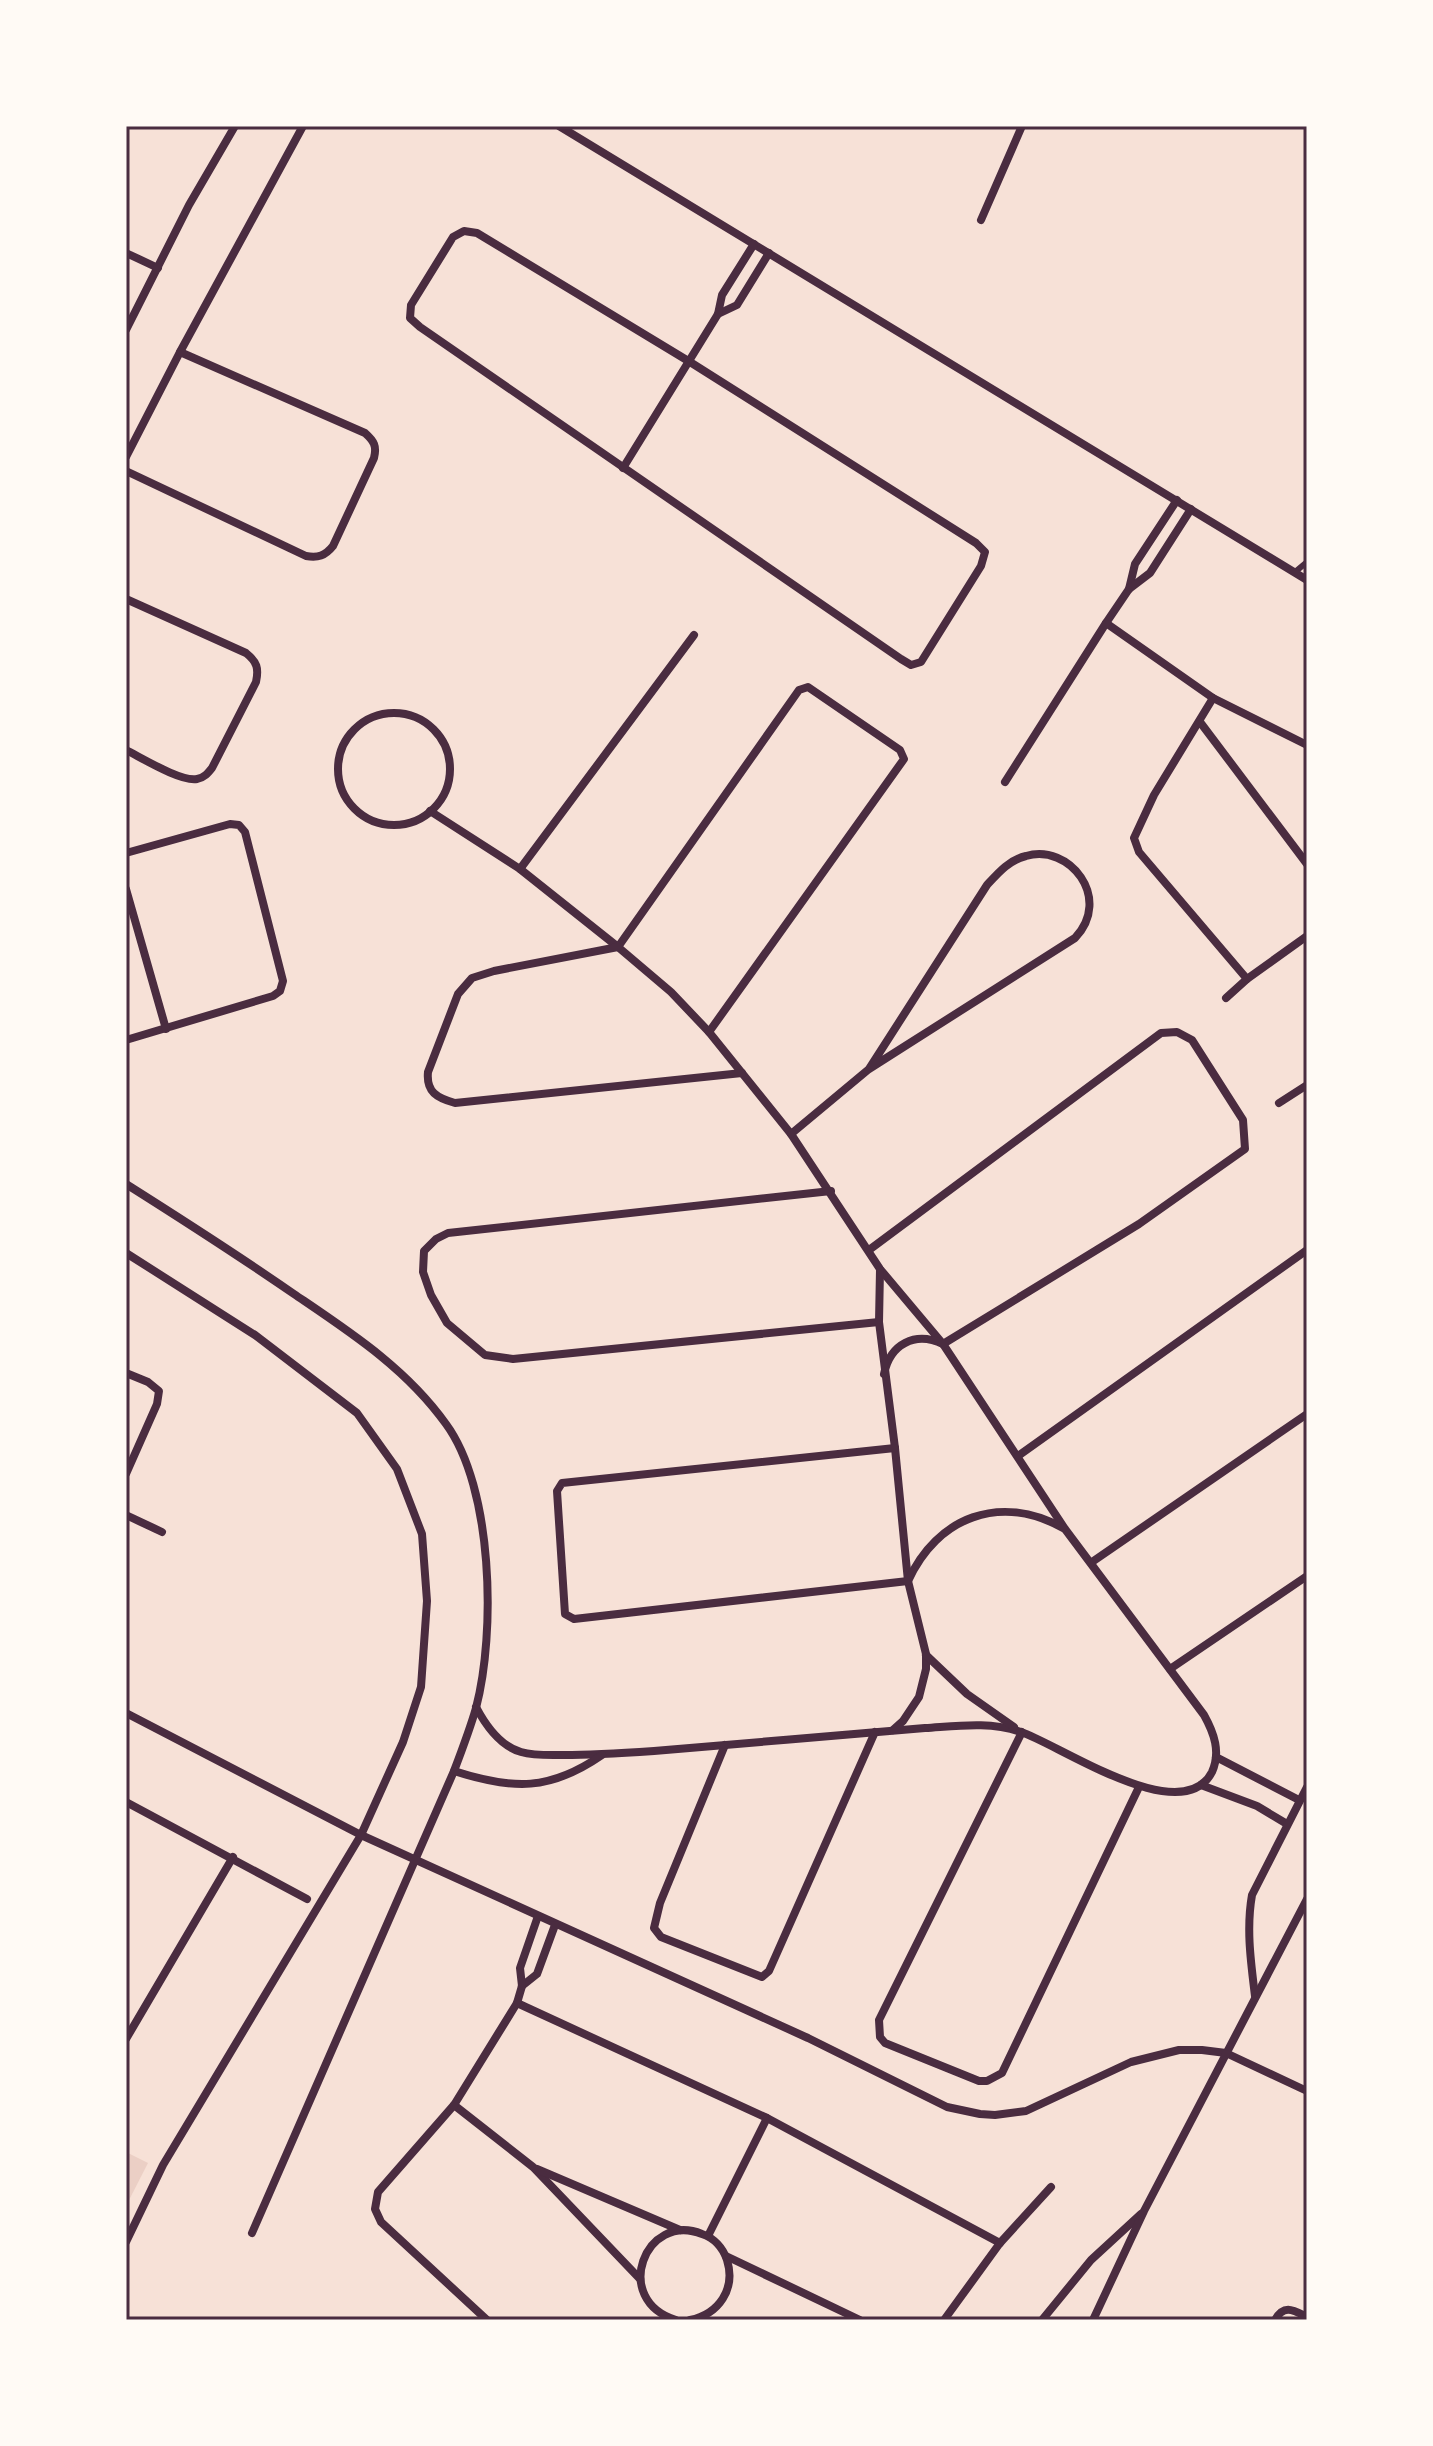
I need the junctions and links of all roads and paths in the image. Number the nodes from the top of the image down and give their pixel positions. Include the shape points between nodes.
1 (235, 126) edge
2 (303, 126) edge
3 (560, 126) edge
4 (1022, 126) edge
5 (981, 220) dead end
6 (754, 244) junction
7 (126, 253) edge
8 (769, 253) junction
9 (158, 268) junction
10 (718, 314) junction
11 (126, 330) edge
12 (180, 352) junction
13 (690, 362) junction
14 (126, 457) edge
15 (623, 468) junction
16 (126, 471) edge
17 (1177, 500) junction
18 (1191, 509) junction
19 (1307, 562) edge
20 (1295, 572) junction
21 (1307, 580) edge
22 (1129, 589) junction
23 (126, 599) edge
24 (1106, 623) junction
25 (694, 635) dead end
26 (1213, 698) junction
27 (1200, 722) junction
28 (1307, 745) edge
29 (126, 750) edge
30 (1005, 782) dead end
31 (430, 811) junction
32 (126, 853) edge
33 (1307, 864) edge
34 (520, 869) junction
35 (126, 889) edge
36 (1307, 936) edge
37 (618, 947) junction
38 (1247, 979) junction
39 (1226, 998) dead end
40 (166, 1029) junction
41 (709, 1032) junction
42 (126, 1040) edge
43 (869, 1069) junction
44 (742, 1073) junction
45 (1306, 1087) edge
46 (1279, 1103) dead end
47 (791, 1134) junction
48 (126, 1184) edge
49 (831, 1191) junction
50 (869, 1250) junction
51 (1307, 1250) edge
52 (126, 1253) edge
53 (880, 1269) junction
54 (879, 1322) junction
55 (943, 1344) junction
56 (126, 1373) edge
57 (884, 1374) junction
58 (1307, 1414) edge
59 (895, 1448) junction
60 (1018, 1456) junction
61 (126, 1474) edge
62 (126, 1515) edge
63 (1065, 1529) junction
64 (162, 1532) dead end
65 (1092, 1562) junction
66 (1307, 1576) edge
67 (908, 1581) junction
68 (926, 1654) junction
69 (1170, 1669) junction
70 (476, 1707) junction
71 (126, 1713) edge
72 (893, 1730) junction
73 (875, 1732) junction
74 (1022, 1732) junction
75 (725, 1745) junction
76 (603, 1755) junction
77 (1216, 1757) junction
78 (454, 1771) junction
79 (1201, 1785) junction
80 (1139, 1787) junction
81 (1307, 1787) edge
82 (1299, 1800) junction
83 (126, 1802) edge
84 (1287, 1824) junction
85 (361, 1835) junction
86 (233, 1857) junction
87 (417, 1859) junction
88 (307, 1899) dead end
89 (1307, 1899) edge
90 (538, 1916) junction
91 (555, 1925) junction
92 (522, 1986) junction
93 (1255, 1996) junction
94 (517, 2003) junction
95 (126, 2039) edge
96 (1226, 2053) junction
97 (1307, 2091) edge
98 (454, 2105) junction
99 (767, 2118) junction
100 (533, 2167) junction
101 (1051, 2187) dead end
102 (1144, 2211) junction
103 (680, 2230) junction
104 (252, 2233) dead end
105 (708, 2236) junction
106 (126, 2242) edge
107 (1000, 2243) junction
108 (726, 2256) junction
109 (640, 2279) junction
110 (1307, 2317) edge
111 (664, 2318) edge
112 (487, 2320) edge
113 (676, 2320) edge
114 (690, 2320) edge
115 (860, 2320) edge
116 (944, 2320) edge
117 (1042, 2320) edge
118 (1093, 2320) edge
119 (1275, 2320) edge

1 - 9 street
2 - 12 street
3 - 6 street
4 - 5 street
6 - 8 street
6 - 10 street via 722,295
7 - 9 street
8 - 10 street via 737,305
8 - 17 street
9 - 11 street
10 - 13 street
12 - 14 street
12 - 16 street via 365,433 373,439 374,458 333,546 316,558
13 - 15 street
13 - 15 street via 477,233 464,231 453,237 411,305 410,318
13 - 15 street via 985,552 921,662 911,665
17 - 18 street
17 - 22 street via 1135,564
18 - 20 street
18 - 22 street via 1150,573
19 - 20 lane
20 - 21 street
22 - 24 street
23 - 29 street via 246,653 258,671 205,776 184,778
24 - 26 street
24 - 30 street
25 - 34 street
26 - 27 street
26 - 28 street
27 - 33 street
27 - 38 street via 1134,838 1139,852
31 - 31 street via 449,775 438,735 403,714 363,722 344,743 338,770 354,808 377,823 391,825
31 - 34 street
32 - 40 street via 239,825 283,981 273,996
34 - 37 street
35 - 40 street
36 - 38 street
37 - 41 street
37 - 41 street via 803,687 812,688 900,750 902,764
37 - 44 street via 472,978 458,994 428,1072 433,1094 455,1103
38 - 39 street
40 - 42 street
41 - 44 street
43 - 43 street via 1001,869 1038,854 1076,872 1088,888 1091,908 1075,938
43 - 47 street
44 - 47 street
45 - 46 street
47 - 49 street
48 - 70 street via 364,1342 408,1380 448,1426 474,1485 484,1550 487,1616
49 - 50 street
49 - 54 street via 448,1233 424,1251 423,1272 447,1323 485,1355 513,1359
50 - 53 street
50 - 55 street via 1161,1033 1177,1032 1192,1040 1243,1120 1245,1149 1139,1224
51 - 60 street
52 - 85 street via 255,1335 357,1413 397,1469 422,1534 427,1601 421,1687
53 - 54 street
53 - 55 street
54 - 57 street
55 - 57 street via 924,1338 904,1342 890,1356
55 - 60 street
56 - 61 street via 159,1391
57 - 59 street
58 - 65 street
59 - 67 street
59 - 67 street via 562,1483 557,1491 564,1609 574,1619
60 - 63 street
62 - 64 street
63 - 65 street
63 - 67 street via 1021,1512 974,1517 933,1541
65 - 69 street
66 - 69 street
67 - 68 street
68 - 72 street via 919,1697
68 - 74 street via 967,1694
69 - 77 street via 1210,1725
70 - 76 street via 498,1739 520,1752
70 - 78 street
71 - 85 street
72 - 73 street
72 - 74 street via 993,1724
73 - 75 street
73 - 75 street via 762,1977 661,1937 654,1928
74 - 80 street
74 - 80 street via 879,2020 885,2043 979,2081 1002,2073
75 - 76 street
76 - 78 street via 570,1774 533,1784 495,1783
77 - 79 street
77 - 82 street
78 - 87 street
79 - 80 street via 1174,1793
79 - 84 street via 1257,1806
81 - 82 street
82 - 84 street
83 - 86 street
84 - 93 street via 1257,1882 1250,1909
85 - 87 street
85 - 106 street via 163,2165
86 - 88 street
86 - 95 street
87 - 90 street
87 - 104 street
89 - 93 street
90 - 91 street
90 - 92 street via 520,1968
91 - 92 street via 537,1974
91 - 96 street via 963,2112 1026,2111 1131,2062 1163,2053
92 - 94 street
93 - 96 street
94 - 98 street
94 - 99 street
96 - 97 street
96 - 102 street
98 - 100 street
98 - 112 street via 378,2192 375,2209 381,2222
99 - 105 street
99 - 107 street
100 - 103 street
100 - 109 street
101 - 107 street
102 - 117 street via 1091,2260
102 - 118 street
103 - 105 street
103 - 109 street via 650,2247
105 - 108 street
107 - 116 street
108 - 114 street via 727,2292 717,2307
108 - 115 street
109 - 111 street via 648,2301
110 - 119 street via 1284,2309
111 - 113 street

